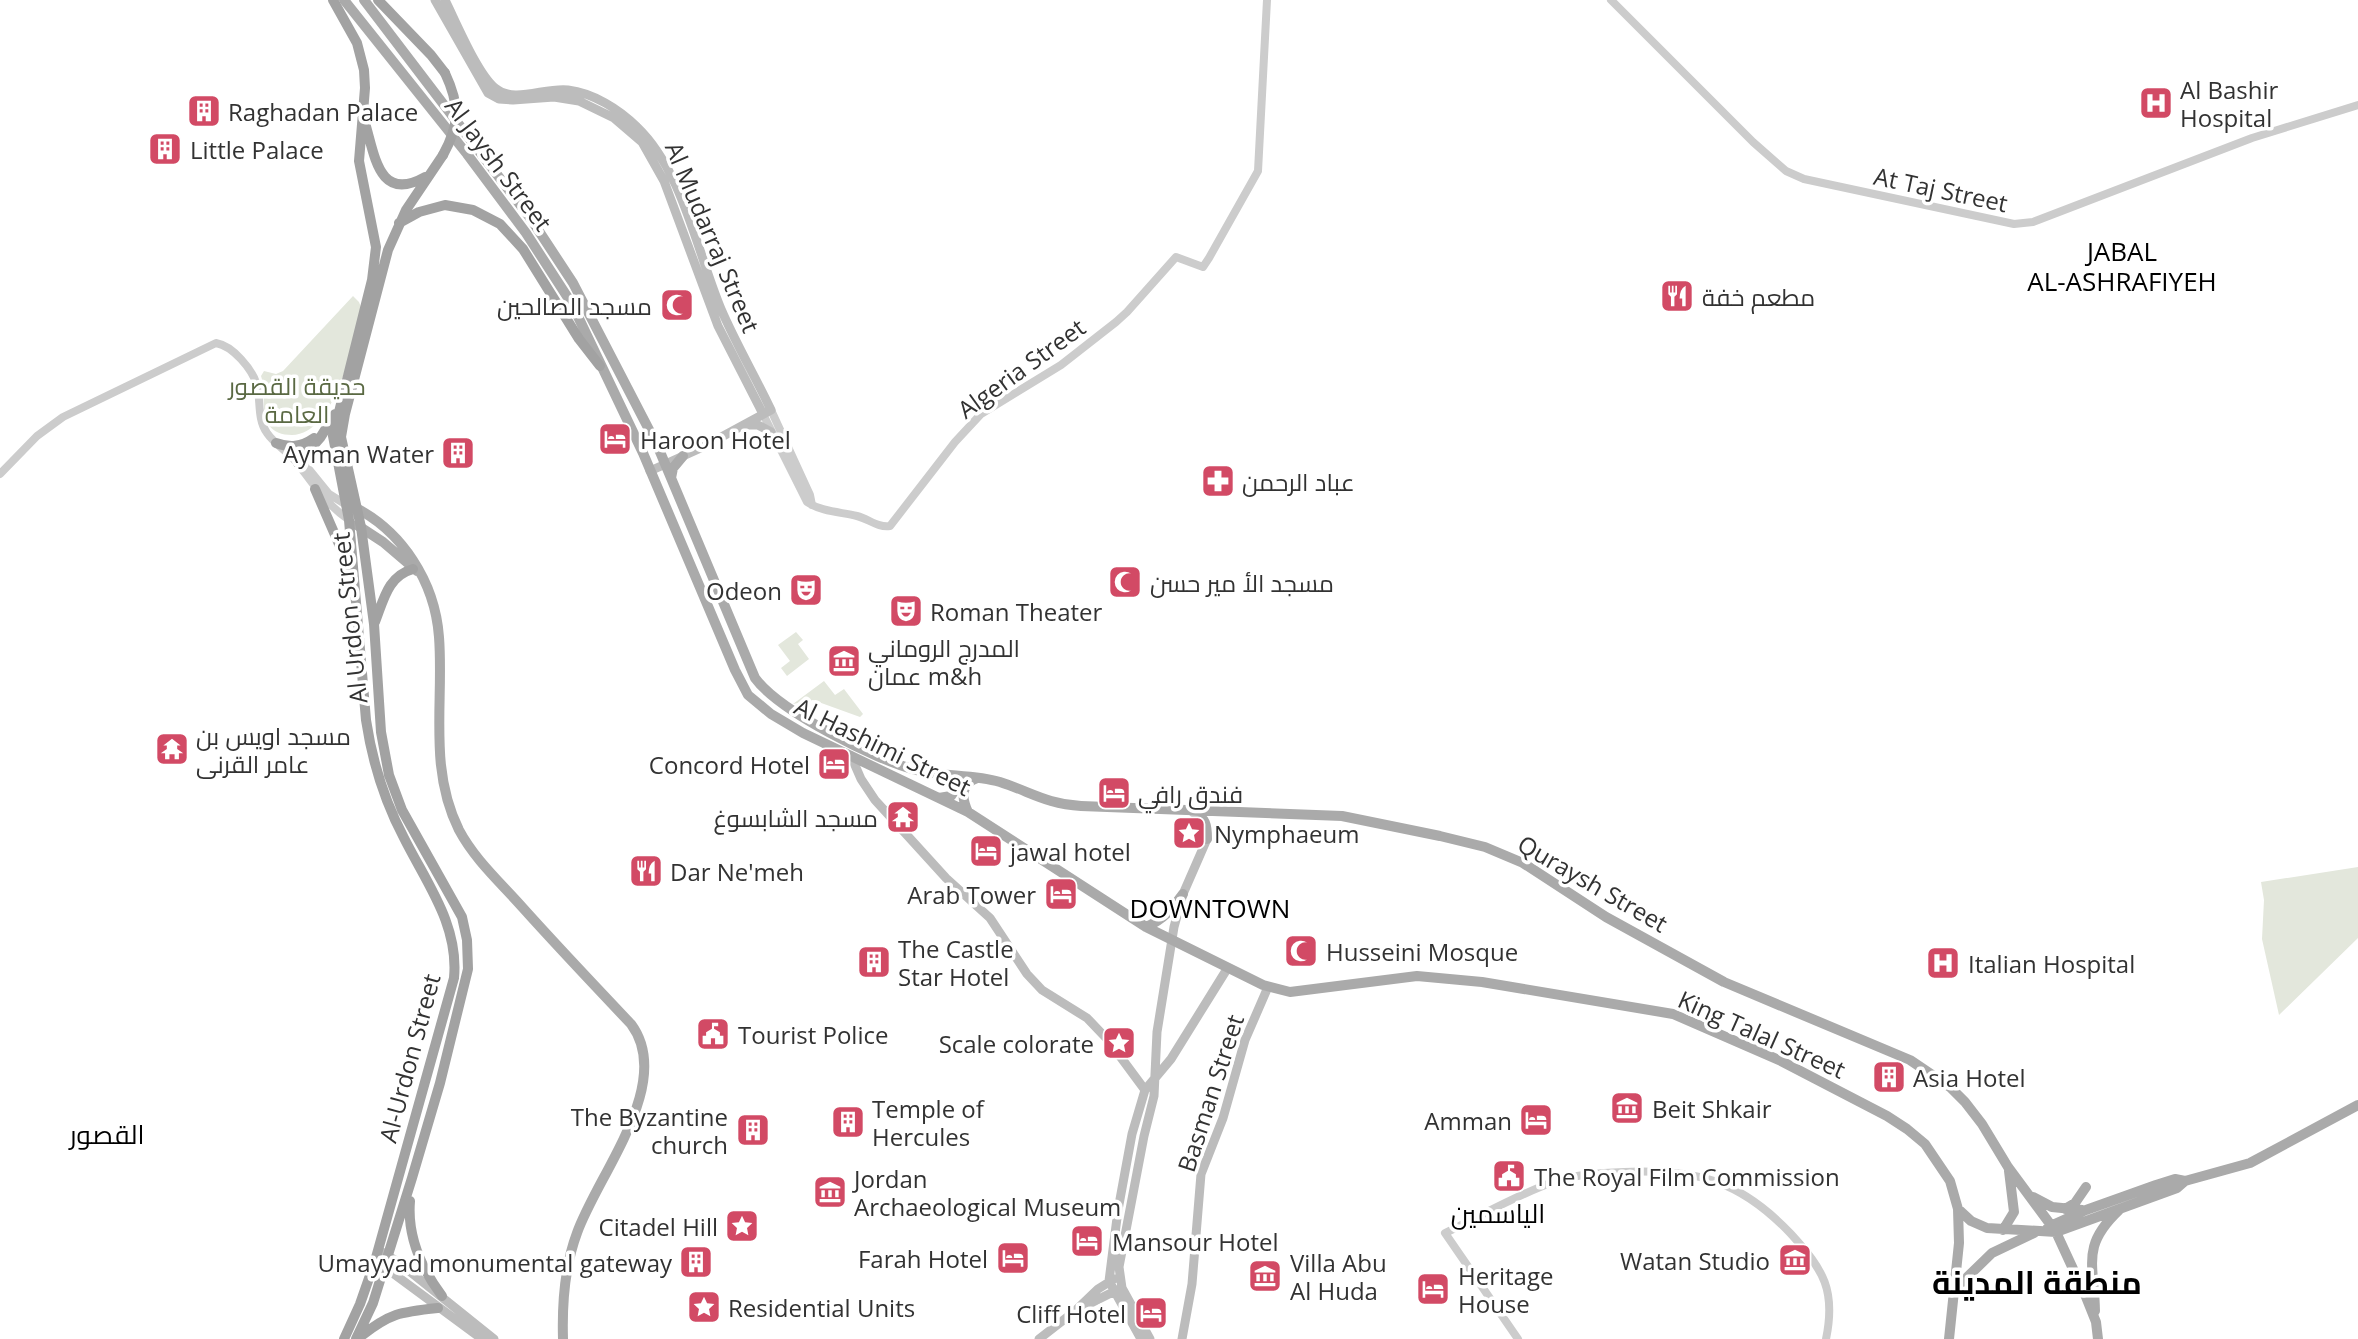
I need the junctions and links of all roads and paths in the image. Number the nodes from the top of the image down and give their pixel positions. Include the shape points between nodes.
1 (333, 0) edge
2 (344, 0) edge
3 (364, 0) edge
4 (378, 0) edge
5 (435, 0) edge
6 (445, 0) edge
7 (1267, 0) edge
8 (1611, 0) edge
9 (499, 95) junction
10 (2358, 105) edge
11 (363, 117) junction
12 (429, 175) junction
13 (399, 223) junction
14 (600, 366) junction
15 (338, 409) junction
16 (765, 409) junction
17 (743, 426) junction
18 (324, 430) junction
19 (771, 432) junction
20 (281, 447) junction
21 (683, 456) junction
22 (299, 460) junction
23 (663, 461) junction
24 (648, 466) junction
25 (0, 474) edge
26 (671, 478) junction
27 (315, 489) junction
28 (345, 504) junction
29 (812, 505) junction
30 (357, 509) junction
31 (348, 520) junction
32 (361, 527) junction
33 (417, 571) junction
34 (354, 579) junction
35 (374, 624) junction
36 (851, 756) junction
37 (946, 776) junction
38 (978, 778) junction
39 (939, 797) junction
40 (1190, 810) junction
41 (968, 812) junction
42 (1207, 839) joint
43 (1184, 894) junction
44 (1146, 927) junction
45 (1171, 941) junction
46 (1227, 969) junction
47 (1268, 987) junction
48 (1154, 1082) junction
49 (1145, 1090) junction
50 (2358, 1105) edge
51 (2008, 1167) junction
52 (412, 1178) junction
53 (2185, 1181) junction
54 (2086, 1187) dead end
55 (2030, 1195) junction
56 (2122, 1207) junction
57 (1958, 1209) junction
58 (2064, 1210) junction
59 (2086, 1210) junction
60 (2054, 1228) junction
61 (2003, 1230) junction
62 (2036, 1232) junction
63 (376, 1255) junction
64 (387, 1261) junction
65 (1119, 1276) junction
66 (1109, 1281) junction
67 (1955, 1289) junction
68 (1118, 1290) junction
69 (442, 1296) junction
70 (438, 1308) junction
71 (1075, 1311) junction
72 (2096, 1322) junction
73 (344, 1339) edge
74 (357, 1339) edge
75 (482, 1339) edge
76 (494, 1339) edge
77 (562, 1339) edge
78 (1039, 1339) edge
79 (1142, 1339) edge
80 (1150, 1339) edge
81 (1182, 1339) edge
82 (1518, 1339) edge
83 (1826, 1339) edge
84 (1949, 1339) edge
85 (2098, 1339) edge

1 - 11 highway, Al Urdon Street via 362,56
2 - 14 main road, Al Jaysh Street via 526,233 572,304
3 - 23 main road, Al Jaysh Street via 531,219 573,283
4 - 12 highway, Al Urdon Street, bridge via 446,74 456,101 455,130
5 - 9 main road via 483,89
6 - 9 main road
7 - 29 street, Algeria Street via 1258,171 1203,267 1176,257 1127,312 1061,365 981,414 890,526
8 - 10 street, At Taj Street via 1793,175 2014,224 2033,222 2239,142
9 - 16 main road, Al Mudarraj Street via 583,93 625,116 668,179
11 - 12 highway via 377,164 390,181 410,186
11 - 15 highway, Al Urdon Street via 359,161 374,234 374,265
12 - 13 highway, Al Urdon Street
13 - 14 highway via 445,205 473,210 500,224 523,249
13 - 30 highway, Al Urdon Street via 341,430
14 - 24 main road, Al Jaysh Street
15 - 18 highway
15 - 28 highway, Al Urdon Street via 333,440
16 - 17 main road
16 - 19 street
16 - 23 main road
16 - 29 street
17 - 19 main road via 758,425
17 - 21 main road
18 - 20 highway via 298,446
18 - 22 highway
19 - 29 street via 804,498
20 - 22 street
20 - 25 street via 264,430 253,378 236,354 216,343 64,417 37,436
21 - 23 main road
21 - 26 main road
22 - 27 street
22 - 28 street via 329,494
23 - 24 main road
23 - 26 main road, Al Hashimi Street
24 - 36 main road, Al Hashimi Street via 748,695 803,733
26 - 37 main road, Al Hashimi Street via 761,686 800,717 884,759
27 - 31 street
27 - 34 highway
28 - 30 main road
28 - 31 highway, Al-Urdon Street
30 - 32 highway, Al Urdon Street
30 - 33 main road via 395,537
31 - 32 main road
31 - 34 highway, Al-Urdon Street
32 - 33 main road
32 - 35 highway, Al Urdon Street
33 - 35 highway via 392,581
33 - 77 main road via 434,609 439,635 439,749 444,788 457,824 499,882 631,1024 645,1055 639,1103 576,1236 568,1268
34 - 63 highway, Al-Urdon Street via 372,755 398,825 445,916 455,962
35 - 52 highway, Al Urdon Street via 389,775 402,810 457,905 467,940 467,977
36 - 39 main road, Al Hashimi Street
36 - 49 main road via 875,800 946,878 990,918 1027,974 1042,990 1087,1018
37 - 38 main road, Al Hashimi Street
37 - 39 main road via 955,790 951,796
38 - 40 main road, Quraysh Street via 1065,805
38 - 41 main road via 963,791
39 - 41 main road, Al Hashimi Street
40 - 42 main road via 1205,820
40 - 51 main road, Quraysh Street via 1342,816 1504,854 1724,982 1910,1060 1965,1102
41 - 44 main road, Al Hashimi Street
42 - 43 main road
43 - 44 main road via 1170,913
43 - 45 main road
44 - 45 main road, Al Hashimi Street
45 - 46 main road, King Talal Street
45 - 48 main road
46 - 47 main road, King Talal Street
46 - 48 main road
47 - 57 main road, King Talal Street via 1290,992 1417,976 1482,982 1673,1014 1836,1088 1907,1129 1925,1144 1950,1181
47 - 81 main road, Basman Street via 1245,1040 1201,1174 1192,1283
48 - 49 main road
48 - 65 main road
49 - 66 main road via 1132,1134
50 - 53 main road via 2250,1163
51 - 55 main road, Quraysh Street
51 - 61 main road via 2014,1212
52 - 64 highway, Al Urdon Street
52 - 69 highway via 409,1212 414,1244
53 - 56 main road
53 - 59 main road via 2175,1180
54 - 58 main road
55 - 58 main road
55 - 60 main road, Quraysh Street
56 - 60 main road
56 - 72 main road via 2095,1238
57 - 61 main road via 1979,1225
57 - 67 main road, King Talal Street
58 - 59 main road
59 - 60 main road
60 - 62 main road
60 - 72 main road, Quraysh Street
61 - 62 main road
62 - 67 main road via 1992,1253
63 - 64 main road
63 - 73 highway, Al-Urdon Street
64 - 69 main road
64 - 70 main road
64 - 74 highway
65 - 66 main road
65 - 68 main road
66 - 68 main road
66 - 71 main road
67 - 84 main road, King Talal Street
68 - 71 main road
68 - 79 main road
68 - 80 main road
69 - 76 main road
70 - 74 highway via 395,1314
70 - 75 main road
71 - 78 main road
72 - 85 main road
82 - 83 street via 1445,1233 1566,1178 1652,1171 1711,1179 1733,1188 1776,1219 1809,1256 1829,1291

